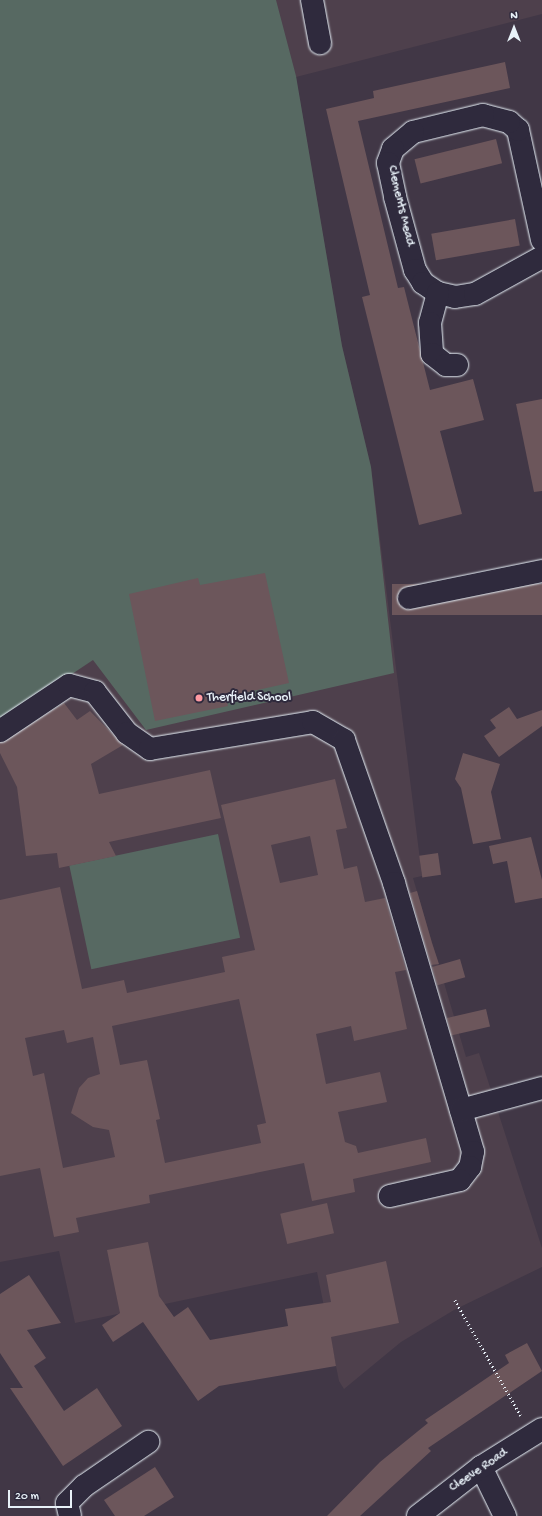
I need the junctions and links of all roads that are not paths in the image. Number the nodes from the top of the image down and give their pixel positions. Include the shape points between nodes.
1 (312, 0) edge
2 (320, 43) dead end
3 (542, 240) edge
4 (542, 257) edge
5 (438, 293) junction
6 (457, 365) dead end
7 (542, 571) edge
8 (409, 598) dead end
9 (0, 731) edge
10 (542, 1088) edge
11 (461, 1110) junction
12 (390, 1196) dead end
13 (537, 1432) edge
14 (148, 1442) dead end
15 (481, 1467) junction
16 (70, 1516) edge
17 (418, 1516) edge
18 (504, 1516) edge

1 - 2 street
3 - 5 street, Clements Mead via 518,130 509,122 483,115 413,132 393,149 388,163 415,270 423,283
4 - 5 street, Clements Mead via 475,294 455,297
5 - 6 street via 430,322 432,354 446,365
7 - 8 street
9 - 11 street via 69,685 95,692 127,732 150,749 313,722 344,740 394,883
10 - 11 street
11 - 12 street via 473,1152 470,1167 460,1180
13 - 15 street, Cleeve Road
14 - 16 street via 84,1486 67,1503
15 - 17 street, Cleeve Road
15 - 18 street

